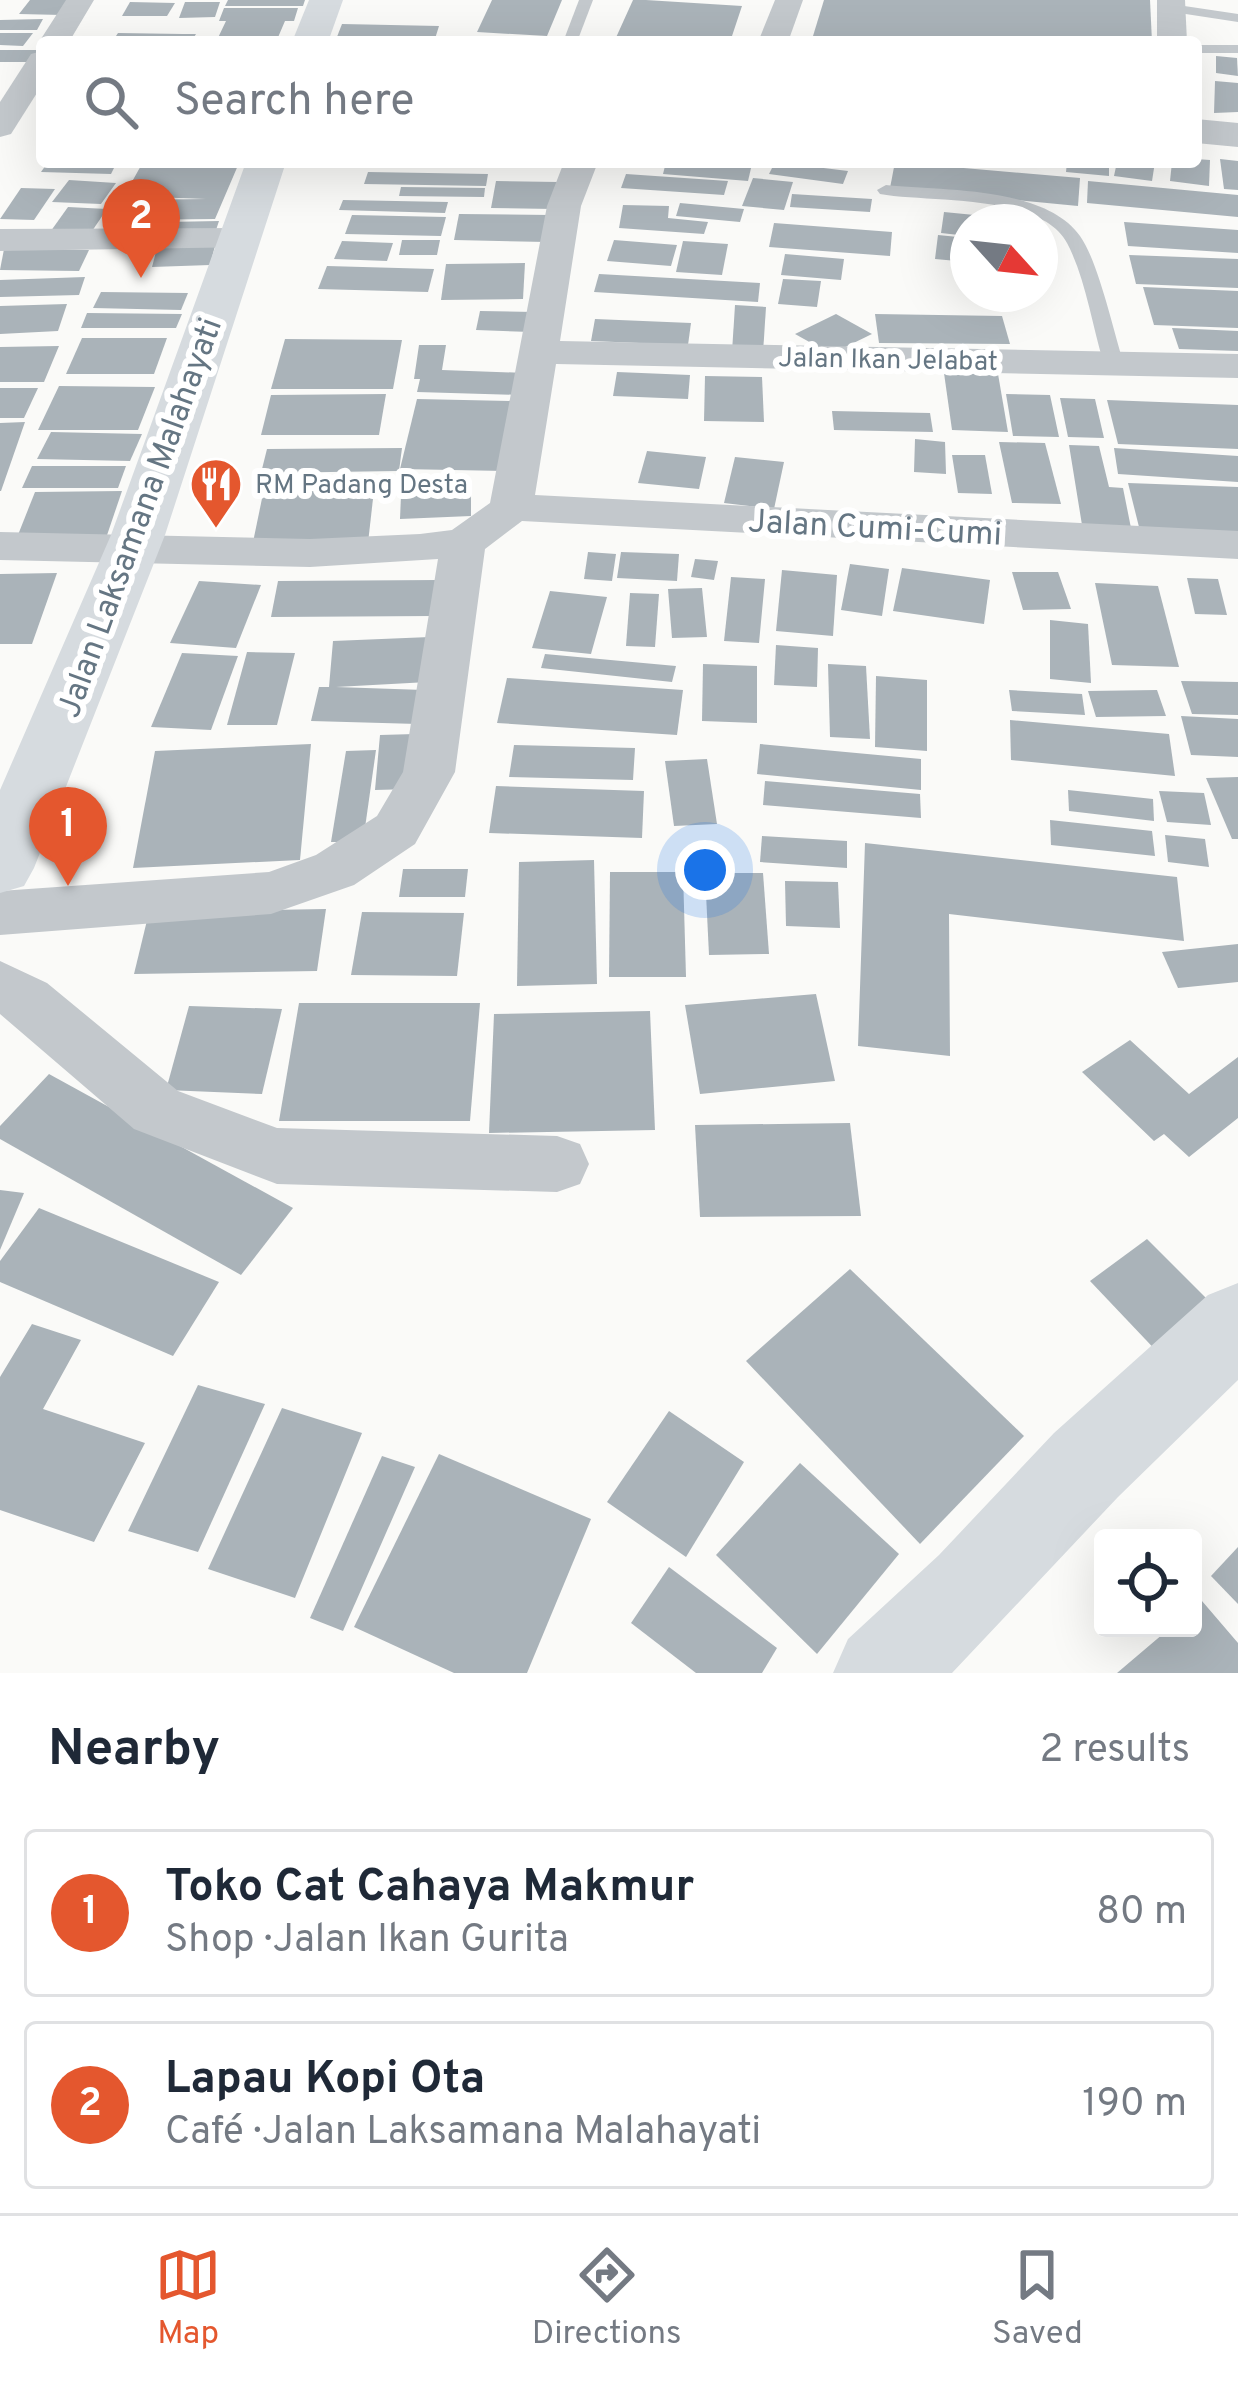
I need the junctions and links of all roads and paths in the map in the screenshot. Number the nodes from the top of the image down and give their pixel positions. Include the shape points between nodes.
1 (80, 0) edge
2 (326, 0) edge
3 (586, 0) edge
4 (789, 0) edge
5 (1171, 4) edge
6 (1238, 18) edge
7 (54, 36) edge
8 (312, 36) edge
9 (572, 36) edge
10 (775, 36) edge
11 (1172, 36) edge
12 (1202, 49) edge
13 (1238, 49) edge
14 (36, 62) edge
15 (0, 127) edge
16 (1202, 132) edge
17 (1238, 135) edge
18 (264, 168) edge
19 (579, 168) edge
20 (886, 190) dead end
21 (240, 239) junction
22 (0, 240) edge
23 (537, 352) junction
24 (1113, 361) junction
25 (1238, 366) edge
26 (512, 507) junction
27 (463, 542) junction
28 (1238, 545) edge
29 (0, 546) edge
30 (132, 550) junction
31 (0, 868) edge
32 (0, 913) edge
33 (0, 985) edge
34 (557, 1163) dead end
35 (1238, 1324) edge
36 (882, 1673) edge

1 - 7 street
2 - 8 main road
3 - 9 lane
4 - 10 street
5 - 6 lane
5 - 11 street
12 - 13 lane
14 - 15 street
16 - 17 street
18 - 21 main road, Jalan Laksamana Malahayati
19 - 23 street
20 - 24 lane via 1026,206 1057,220 1075,241
21 - 22 street
21 - 30 main road, Jalan Laksamana Malahayati
23 - 24 street, Jalan Ikan Jelabat
23 - 26 street
24 - 25 street, Jalan Ikan Jelabat
26 - 27 street
26 - 28 street, Jalan Cumi-Cumi
27 - 30 street via 310,553
27 - 32 street via 429,772 396,830 335,870 271,893
29 - 30 street
30 - 31 main road, Jalan Laksamana Malahayati
33 - 34 street via 156,1110 277,1156
35 - 36 main road

